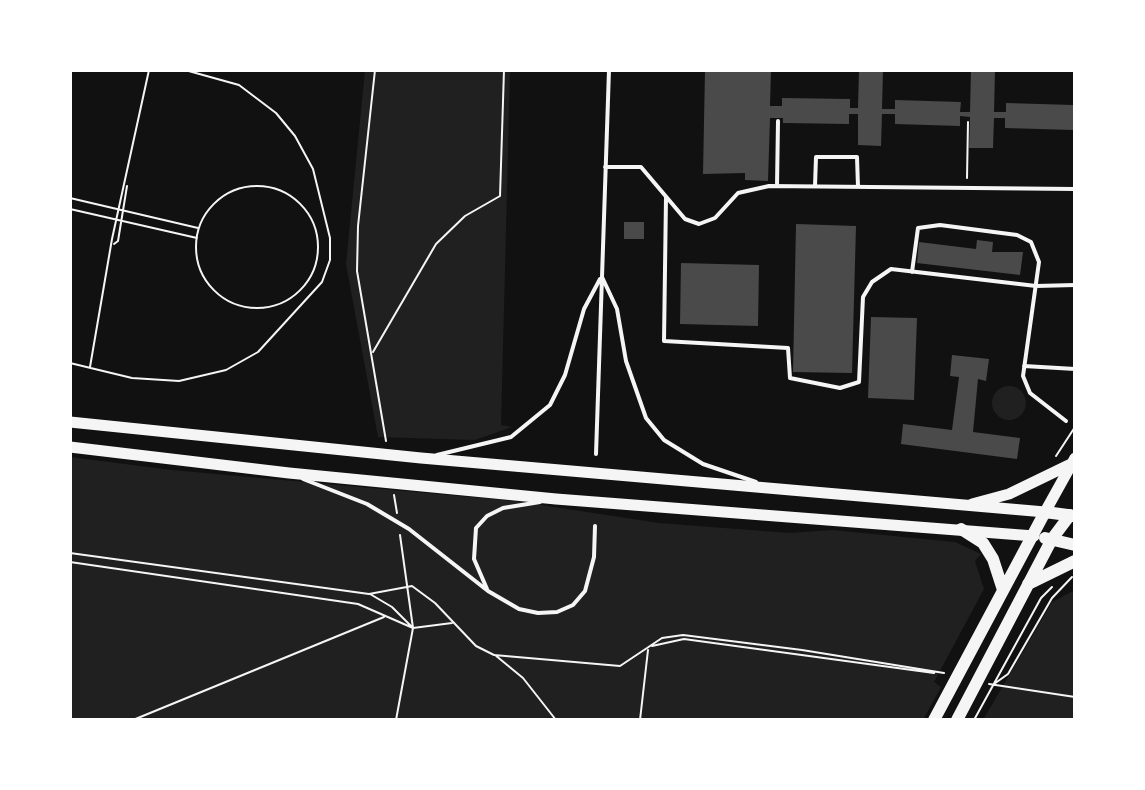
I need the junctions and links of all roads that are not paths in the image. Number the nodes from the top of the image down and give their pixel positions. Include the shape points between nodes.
1 (609, 70) edge
2 (778, 121) dead end
3 (605, 167) junction
4 (777, 186) junction
5 (815, 186) junction
6 (858, 187) junction
7 (1075, 189) edge
8 (666, 197) junction
9 (912, 272) junction
10 (602, 277) junction
11 (1075, 285) edge
12 (1036, 286) junction
13 (1024, 366) junction
14 (1075, 369) edge
15 (1066, 421) dead end
16 (70, 422) edge
17 (70, 447) edge
18 (596, 454) dead end
19 (421, 458) junction
20 (1074, 460) edge
21 (289, 473) junction
22 (770, 487) junction
23 (556, 499) junction
24 (964, 506) junction
25 (1045, 512) junction
26 (1073, 513) edge
27 (595, 526) dead end
28 (961, 529) junction
29 (1034, 536) junction
30 (1052, 539) junction
31 (1075, 545) edge
32 (1075, 561) edge
33 (1028, 584) junction
34 (1003, 590) junction
35 (488, 591) junction
36 (934, 720) edge
37 (957, 720) edge

1 - 3 lane
2 - 4 lane
3 - 8 lane via 641,167
3 - 10 lane
4 - 5 lane
4 - 8 lane via 738,193 715,218 699,224 685,219
5 - 6 lane
5 - 6 lane via 816,157 857,157
6 - 7 lane
8 - 9 lane via 664,341 788,348 790,378 840,388 859,382 867,290 891,269
9 - 12 lane
9 - 12 lane via 918,228 940,225 1017,235 1031,242 1039,262
10 - 18 lane
10 - 19 lane via 584,309 558,394 541,415 511,437
10 - 22 lane via 617,309 626,361 646,418 664,440 703,464
11 - 12 lane
12 - 13 lane
13 - 14 lane
13 - 15 lane via 1030,393
16 - 19 main road
17 - 21 main road
19 - 22 main road
20 - 24 main road via 1009,494
20 - 25 main road
21 - 23 main road
21 - 35 lane via 367,504 409,529
22 - 24 main road
23 - 28 main road
23 - 35 lane via 503,508 476,528 474,559
24 - 25 main road
25 - 26 main road
25 - 29 main road
26 - 30 main road
27 - 35 lane via 591,576 573,605 538,613
28 - 29 main road
28 - 34 main road via 983,543
29 - 30 main road
29 - 34 main road
30 - 31 main road
30 - 33 main road
32 - 33 main road
33 - 37 main road
34 - 36 main road

